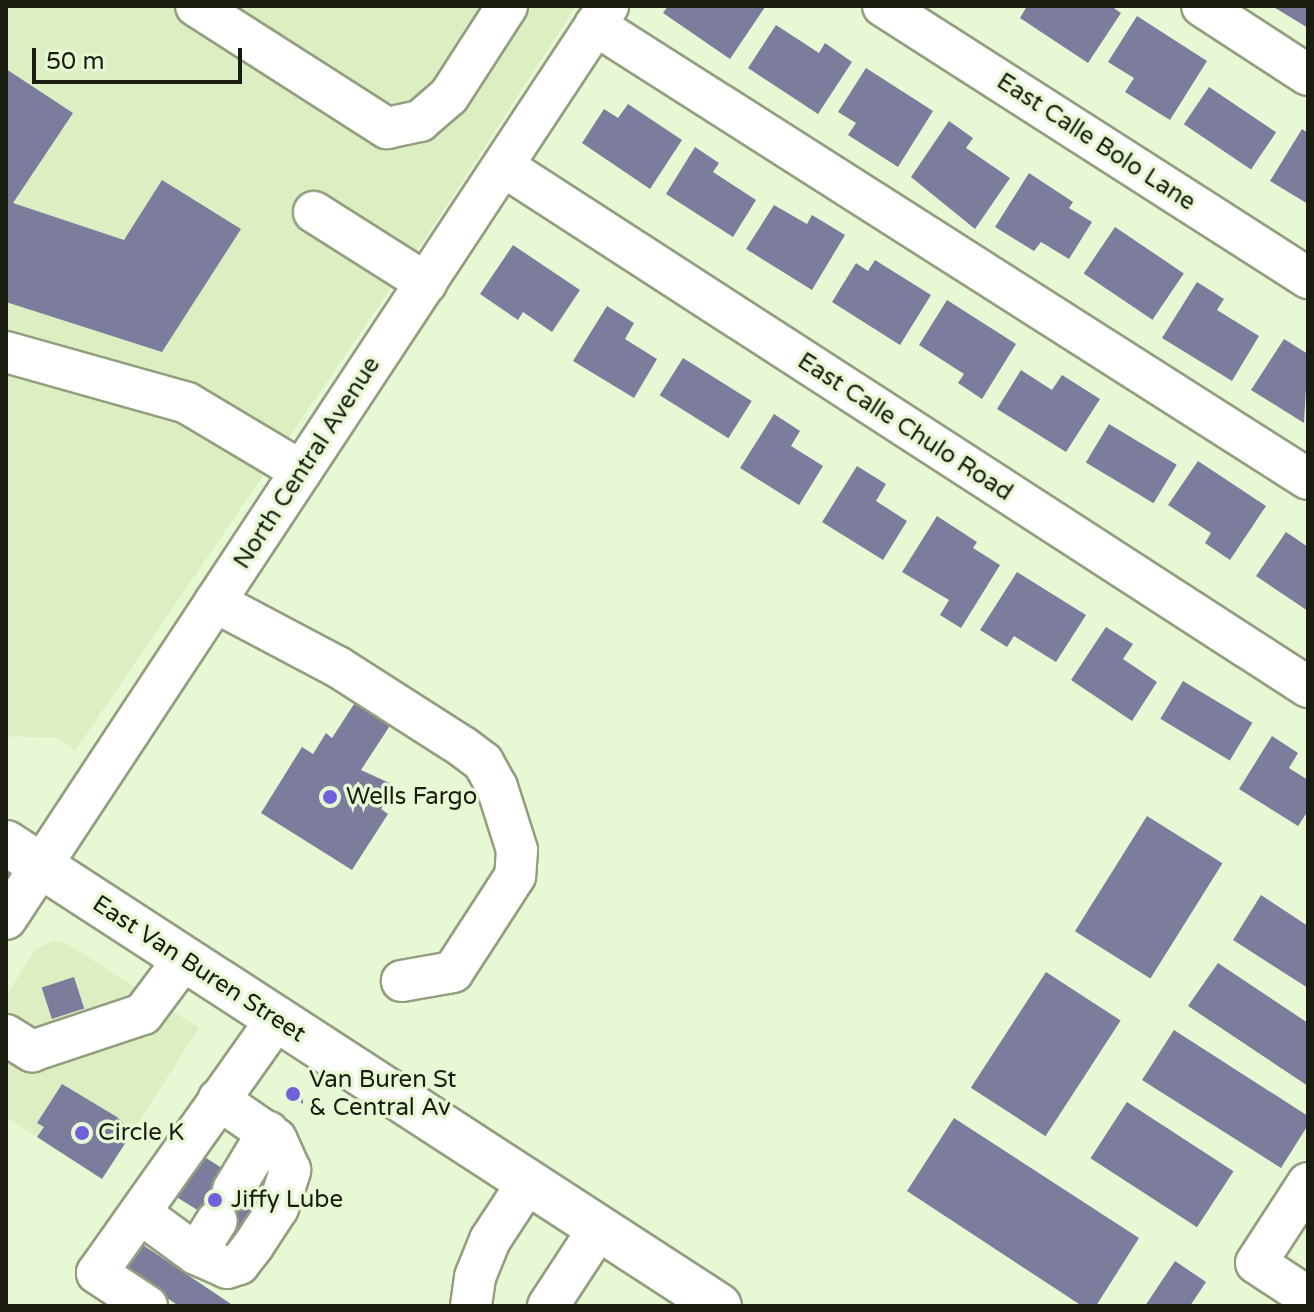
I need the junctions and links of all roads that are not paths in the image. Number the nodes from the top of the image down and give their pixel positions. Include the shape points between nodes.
1 (196, 6) edge
2 (507, 6) edge
3 (883, 6) edge
4 (1202, 6) edge
5 (602, 15) edge
6 (1308, 75) edge
7 (503, 166) junction
8 (314, 212) dead end
9 (1308, 278) edge
10 (426, 283) junction
11 (6, 352) edge
12 (301, 471) junction
13 (1308, 479) edge
14 (215, 602) junction
15 (1308, 687) edge
16 (24, 855) edge
17 (6, 919) edge
18 (184, 959) junction
19 (402, 981) dead end
20 (277, 1019) junction
21 (6, 1035) edge
22 (218, 1099) junction
23 (268, 1132) junction
24 (528, 1182) junction
25 (1308, 1183) edge
26 (140, 1213) junction
27 (215, 1222) junction
28 (599, 1228) junction
29 (1308, 1297) edge
30 (147, 1306) edge
31 (471, 1306) edge
32 (548, 1306) edge
33 (719, 1306) edge

1 - 2 street via 387,128 420,121 449,96
3 - 9 street, East Calle Bolo Lane
4 - 6 street
5 - 7 street, North Central Avenue
5 - 13 street
7 - 10 street, North Central Avenue
7 - 15 street, East Calle Chulo Road
8 - 10 street
10 - 12 street, North Central Avenue
11 - 12 street via 187,403
12 - 14 street, North Central Avenue
14 - 16 street, North Central Avenue
14 - 19 street via 338,667 483,762 510,817 515,876 453,972
16 - 17 street, North Central Avenue
16 - 18 main road, East Van Buren Street
18 - 20 main road, East Van Buren Street
18 - 21 street via 143,1014 32,1051
20 - 22 street
20 - 24 main road, East Van Buren Street
22 - 23 street
22 - 26 street
23 - 27 street
23 - 27 street via 290,1170 278,1208 239,1264 227,1268
24 - 28 main road, East Van Buren Street
24 - 31 street via 490,1240 475,1277
25 - 29 street via 1256,1263
26 - 27 street
26 - 30 street via 97,1273
28 - 32 street
28 - 33 main road, East Van Buren Street

